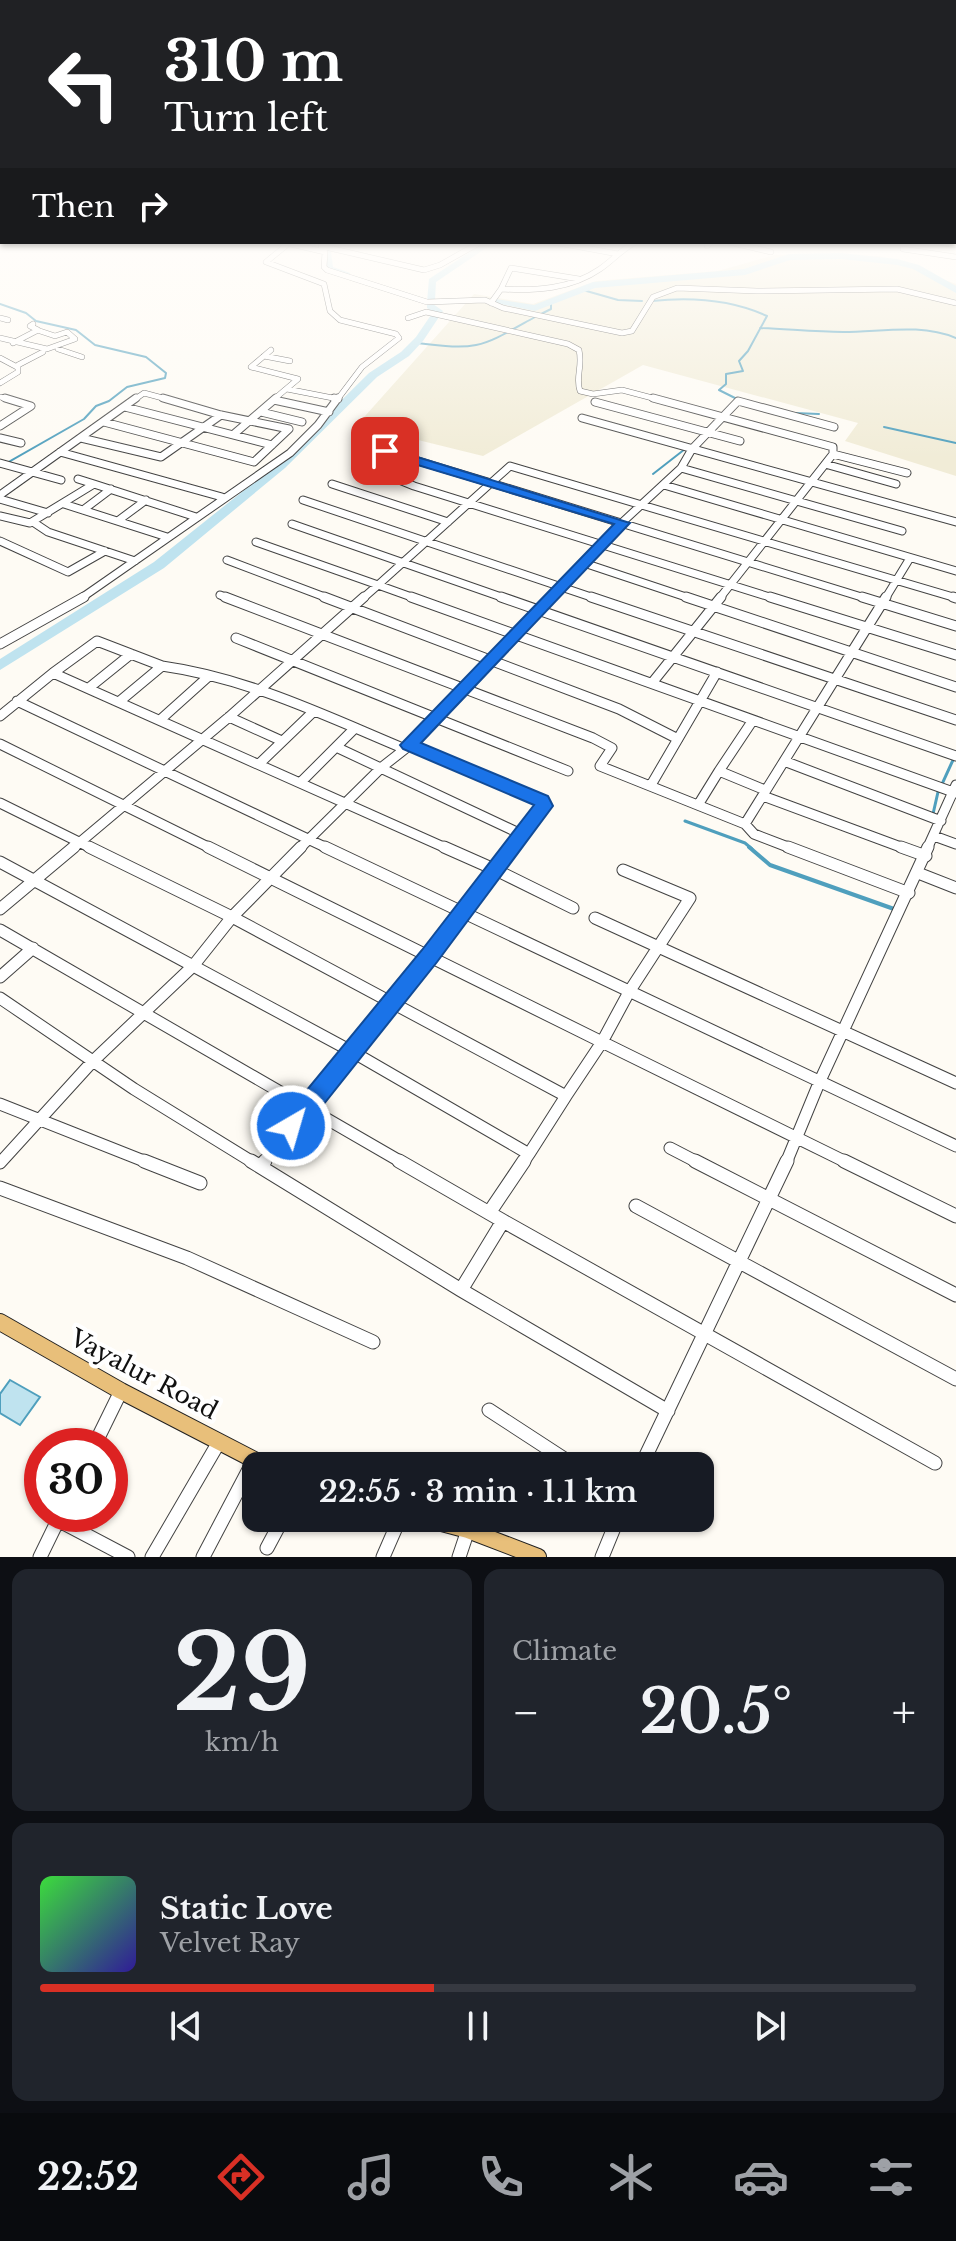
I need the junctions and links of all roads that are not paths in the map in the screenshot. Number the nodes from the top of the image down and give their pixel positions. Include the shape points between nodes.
1 (333, 314) edge
2 (421, 314) edge
3 (434, 314) edge
4 (531, 314) edge
5 (643, 314) edge
6 (0, 318) edge
7 (408, 318) dead end
8 (8, 320) dead end
9 (37, 332) junction
10 (1, 333) edge
11 (15, 343) junction
12 (29, 347) junction
13 (58, 349) junction
14 (271, 350) dead end
15 (43, 352) junction
16 (264, 356) junction
17 (82, 357) dead end
18 (0, 358) edge
19 (290, 361) dead end
20 (17, 367) junction
21 (0, 383) edge
22 (156, 385) dead end
23 (287, 389) junction
24 (144, 393) junction
25 (0, 397) edge
26 (338, 399) junction
27 (274, 400) junction
28 (595, 402) dead end
29 (125, 407) junction
30 (261, 412) junction
31 (329, 412) junction
32 (0, 413) edge
33 (221, 415) junction
34 (723, 416) junction
35 (14, 417) junction
36 (582, 418) dead end
37 (250, 421) junction
38 (104, 422) junction
39 (302, 422) dead end
40 (0, 426) edge
41 (203, 427) junction
42 (834, 427) dead end
43 (708, 433) junction
44 (234, 434) junction
45 (0, 438) edge
46 (81, 438) junction
47 (740, 441) dead end
48 (182, 442) junction
49 (21, 443) dead end
50 (272, 445) junction
51 (692, 449) junction
52 (385, 451) dead end
53 (60, 452) junction
54 (833, 454) junction
55 (2, 464) edge
56 (825, 464) junction
57 (681, 468) junction
58 (375, 470) dead end
59 (32, 472) junction
60 (907, 473) dead end
61 (78, 479) dead end
62 (61, 480) dead end
63 (811, 481) junction
64 (491, 483) junction
65 (94, 484) junction
66 (332, 484) dead end
67 (896, 484) dead end
68 (664, 485) junction
69 (111, 489) junction
70 (1, 494) edge
71 (222, 497) junction
72 (146, 500) junction
73 (303, 500) dead end
74 (796, 501) junction
75 (469, 502) junction
76 (64, 504) junction
77 (642, 504) junction
78 (83, 510) junction
79 (48, 513) junction
80 (0, 516) edge
81 (196, 517) junction
82 (119, 520) junction
83 (782, 520) junction
84 (33, 522) junction
85 (448, 522) junction
86 (956, 522) edge
87 (623, 523) junction
88 (292, 524) dead end
89 (902, 531) dead end
90 (167, 537) junction
91 (0, 541) edge
92 (765, 541) junction
93 (256, 542) dead end
94 (425, 542) junction
95 (603, 544) junction
96 (105, 551) junction
97 (910, 558) junction
98 (227, 560) dead end
99 (135, 561) junction
100 (747, 561) junction
101 (401, 563) junction
102 (584, 563) junction
103 (956, 571) edge
104 (897, 581) junction
105 (728, 583) junction
106 (378, 585) junction
107 (561, 586) junction
108 (220, 595) dead end
109 (956, 598) edge
110 (881, 603) junction
111 (714, 607) junction
112 (353, 609) junction
113 (539, 609) junction
114 (956, 626) edge
115 (865, 627) junction
116 (692, 631) junction
117 (516, 633) junction
118 (324, 634) junction
119 (236, 638) dead end
120 (0, 644) edge
121 (849, 653) junction
122 (131, 654) junction
123 (956, 655) edge
124 (671, 656) junction
125 (293, 661) junction
126 (492, 662) junction
127 (162, 666) junction
128 (717, 672) junction
129 (53, 673) junction
130 (209, 676) junction
131 (833, 679) junction
132 (652, 683) junction
133 (90, 687) junction
134 (464, 687) junction
135 (956, 687) edge
136 (259, 691) junction
137 (17, 701) junction
138 (120, 701) junction
139 (699, 702) junction
140 (819, 707) junction
141 (313, 712) junction
142 (0, 716) edge
143 (229, 717) junction
144 (436, 717) junction
145 (160, 720) junction
146 (753, 720) junction
147 (956, 720) edge
148 (354, 729) junction
149 (800, 737) junction
150 (203, 739) junction
151 (678, 739) junction
152 (282, 741) junction
153 (0, 744) edge
154 (336, 747) junction
155 (407, 747) junction
156 (956, 756) edge
157 (784, 761) junction
158 (259, 764) junction
159 (382, 767) junction
160 (165, 771) junction
161 (568, 771) dead end
162 (719, 771) junction
163 (301, 782) junction
164 (651, 785) junction
165 (955, 790) edge
166 (764, 793) junction
167 (347, 802) junction
168 (0, 803) edge
169 (125, 804) junction
170 (698, 805) junction
171 (941, 821) junction
172 (745, 824) junction
173 (523, 835) junction
174 (934, 836) junction
175 (311, 838) junction
176 (80, 843) junction
177 (956, 844) edge
178 (926, 856) junction
179 (0, 862) edge
180 (496, 870) junction
181 (623, 870) dead end
182 (918, 873) junction
183 (271, 876) junction
184 (36, 880) junction
185 (956, 888) edge
186 (909, 893) junction
187 (573, 908) dead end
188 (0, 909) edge
189 (464, 911) junction
190 (232, 917) junction
191 (595, 918) dead end
192 (0, 930) edge
193 (33, 948) junction
194 (658, 948) junction
195 (430, 956) junction
196 (193, 966) junction
197 (0, 977) edge
198 (629, 992) junction
199 (0, 998) edge
200 (391, 1001) junction
201 (147, 1013) junction
202 (844, 1033) junction
203 (602, 1042) junction
204 (351, 1051) junction
205 (92, 1062) junction
206 (819, 1083) junction
207 (956, 1083) edge
208 (566, 1096) junction
209 (0, 1104) edge
210 (307, 1107) junction
211 (38, 1120) junction
212 (797, 1137) junction
213 (956, 1146) edge
214 (670, 1148) dead end
215 (529, 1154) junction
216 (0, 1163) edge
217 (261, 1166) junction
218 (200, 1183) dead end
219 (0, 1188) edge
220 (772, 1198) junction
221 (636, 1206) dead end
222 (489, 1213) junction
223 (956, 1216) edge
224 (503, 1221) junction
225 (740, 1263) junction
226 (461, 1290) junction
227 (956, 1295) edge
228 (0, 1322) edge
229 (706, 1333) junction
230 (373, 1342) dead end
231 (956, 1379) edge
232 (121, 1391) junction
233 (489, 1410) dead end
234 (668, 1411) junction
235 (103, 1428) edge
236 (219, 1442) junction
237 (554, 1452) edge
238 (648, 1452) edge
239 (242, 1454) edge
240 (935, 1463) dead end
241 (242, 1493) edge
242 (52, 1532) edge
243 (86, 1532) edge
244 (276, 1532) edge
245 (394, 1532) edge
246 (467, 1532) edge
247 (473, 1532) edge
248 (612, 1532) edge
249 (267, 1548) dead end
250 (40, 1557) edge
251 (128, 1557) edge
252 (152, 1557) edge
253 (203, 1557) edge
254 (383, 1557) edge
255 (459, 1557) edge
256 (538, 1557) edge
257 (602, 1557) edge

1 - 26 street via 399,337 362,367
2 - 7 street
3 - 34 street via 572,345 583,365 577,388 585,393 622,390
4 - 5 street via 626,333
6 - 8 street
9 - 11 street
9 - 12 street via 46,339
9 - 13 street via 67,332 75,339
10 - 11 street
11 - 12 street
12 - 15 street
13 - 15 street
13 - 17 street
14 - 16 street
15 - 20 street
16 - 19 street
16 - 23 street via 251,367 298,379
18 - 20 street
20 - 21 street via 18,372
22 - 24 street
23 - 26 street
23 - 27 street
24 - 29 street
24 - 33 street
25 - 35 street via 31,406
26 - 31 street
27 - 30 street
27 - 31 street
28 - 43 street
29 - 38 street
29 - 41 street
30 - 37 street
30 - 39 street
31 - 71 street via 290,453
32 - 35 street
33 - 37 street
33 - 41 street
34 - 42 street via 738,401
34 - 43 street
34 - 54 street via 829,445
35 - 40 street
36 - 51 street
37 - 44 street
37 - 50 street via 289,429
38 - 46 street
38 - 48 street
41 - 44 street
41 - 48 street
43 - 47 street
43 - 51 street
44 - 50 street
45 - 49 street
46 - 48 street via 156,457
46 - 53 street
48 - 50 street via 254,462
51 - 57 street
51 - 63 street
52 - 64 street
53 - 59 street
53 - 71 street
54 - 56 street
54 - 60 street
55 - 59 street
56 - 63 street
56 - 67 street
57 - 68 street
57 - 74 street
58 - 75 street
59 - 62 street
59 - 70 street
61 - 65 street
63 - 74 street
63 - 86 street
64 - 75 street
64 - 77 street via 510,466
64 - 87 street
65 - 69 street
65 - 76 street
66 - 85 street
68 - 77 street
68 - 83 street
69 - 72 street
69 - 78 street
70 - 79 street
71 - 81 street
72 - 81 street
72 - 82 street
73 - 94 street
74 - 83 street
74 - 89 street
75 - 85 street
75 - 95 street
76 - 78 street
76 - 79 street
77 - 87 street
77 - 92 street
78 - 82 street
79 - 84 street
80 - 84 street
81 - 90 street
82 - 90 street
83 - 92 street
83 - 97 street
84 - 96 street
85 - 94 street
87 - 95 street
87 - 100 street
88 - 101 street
90 - 99 street
91 - 96 street via 68,572
92 - 100 street
92 - 104 street
93 - 106 street
94 - 101 street
94 - 107 street
95 - 102 street
95 - 105 street
96 - 99 street
97 - 103 street
97 - 104 street
98 - 112 street
99 - 120 street via 65,609
100 - 105 street
100 - 110 street
101 - 106 street
101 - 113 street
102 - 107 street
102 - 111 street
104 - 109 street
104 - 110 street
105 - 111 street
105 - 115 street
106 - 112 street
106 - 117 street
107 - 113 street
107 - 116 street
108 - 118 street
110 - 114 street
110 - 115 street
111 - 116 street
111 - 121 street
112 - 118 street
112 - 126 street
113 - 117 street
113 - 124 street
115 - 121 street
115 - 123 street
116 - 124 street
116 - 131 street
117 - 126 street
117 - 132 street
118 - 125 street
118 - 134 street
119 - 125 street
121 - 131 street
121 - 135 street
122 - 127 street
122 - 129 street via 94,641
122 - 133 street
124 - 128 street
124 - 132 street
125 - 136 street
125 - 144 street
126 - 134 street
126 - 151 street via 619,709
127 - 130 street
127 - 138 street
128 - 139 street
128 - 140 street
129 - 133 street
129 - 137 street
130 - 136 street
130 - 145 street
131 - 140 street
131 - 147 street
132 - 139 street
133 - 138 street
134 - 144 street
134 - 164 street via 612,748 600,766
136 - 141 street
136 - 143 street
137 - 142 street
137 - 160 street
138 - 145 street
139 - 146 street
139 - 151 street
140 - 149 street
140 - 156 street
141 - 148 street
141 - 152 street
143 - 150 street
143 - 152 street
144 - 155 street
144 - 161 street
145 - 150 street
146 - 149 street
146 - 162 street
148 - 154 street
148 - 155 street
149 - 157 street
149 - 165 street
150 - 158 street
150 - 160 street
151 - 164 street
152 - 158 street
153 - 169 street
154 - 159 street
154 - 163 street
155 - 159 street
155 - 173 street via 541,800 541,813
157 - 166 street
157 - 171 street
158 - 163 street
159 - 167 street
159 - 173 street
160 - 169 street
160 - 175 street
162 - 166 street
162 - 170 street
163 - 167 street
164 - 170 street
165 - 171 street
166 - 172 street
166 - 178 street
167 - 175 street
167 - 180 street
168 - 176 street
169 - 176 street
169 - 183 street
170 - 172 street
171 - 174 street
172 - 186 street via 754,834
173 - 180 street
174 - 177 street
174 - 178 street
175 - 183 street
175 - 189 street
176 - 184 street
176 - 190 street
178 - 182 street
179 - 184 street
180 - 187 street
180 - 189 street
181 - 194 street via 690,898
182 - 185 street
182 - 186 street
183 - 190 street
183 - 195 street
184 - 188 street
184 - 196 street
186 - 202 street
189 - 195 street
189 - 198 street
190 - 196 street
190 - 200 street
191 - 194 street
192 - 193 street
193 - 197 street
193 - 201 street
194 - 198 street
194 - 202 street
195 - 200 street
195 - 203 street
196 - 201 street
196 - 204 street
198 - 203 street
198 - 206 street
199 - 205 street
200 - 204 street
200 - 208 street
201 - 205 street
201 - 210 street
202 - 206 street
202 - 207 street
203 - 208 street
203 - 212 street
204 - 210 street
204 - 215 street
205 - 211 street
205 - 217 street
206 - 212 street
206 - 213 street
208 - 215 street
209 - 211 street
210 - 217 street
210 - 222 street
211 - 216 street
211 - 218 street
212 - 220 street
212 - 223 street
214 - 220 street
215 - 222 street
217 - 226 street
219 - 230 street via 187,1258
220 - 225 street
220 - 227 street
221 - 225 street
222 - 224 street
224 - 226 street
224 - 229 street
225 - 229 street
225 - 231 street
226 - 234 street
228 - 232 main road, Vayalur Road
229 - 234 street
229 - 240 street
232 - 235 street
232 - 236 main road, Vayalur Road
233 - 237 street
234 - 238 street
236 - 239 main road, Vayalur Road
236 - 252 street
241 - 253 street
242 - 250 street
243 - 251 street
244 - 249 street
245 - 254 street
246 - 255 street
247 - 256 main road
248 - 257 street

